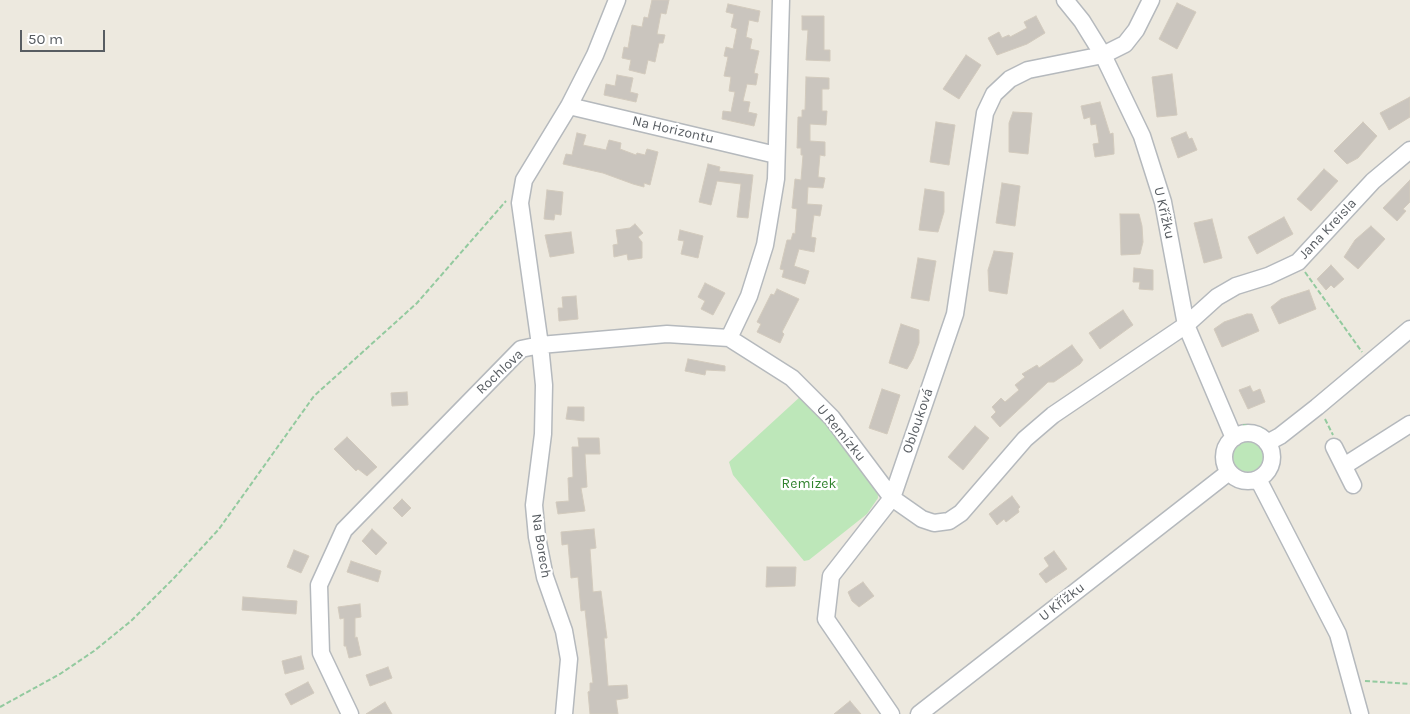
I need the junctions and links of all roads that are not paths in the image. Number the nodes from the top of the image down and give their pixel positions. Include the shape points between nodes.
1 (617, 0) edge
2 (781, 0) edge
3 (1065, 0) edge
4 (1151, 0) edge
5 (1103, 56) junction
6 (569, 106) junction
7 (1410, 150) edge
8 (776, 155) junction
9 (1186, 325) junction
10 (1410, 329) edge
11 (729, 338) junction
12 (540, 345) junction
13 (1410, 424) edge
14 (1235, 431) junction
15 (1269, 437) junction
16 (1334, 447) road end
17 (1344, 466) junction
18 (1229, 472) junction
19 (1258, 480) junction
20 (1353, 485) dead end
21 (892, 498) junction
22 (350, 714) edge
23 (564, 714) edge
24 (891, 714) edge
25 (919, 714) edge
26 (1360, 714) edge

1 - 6 street, Rochlova via 595,55
2 - 8 street
3 - 5 street, U Křížku
4 - 5 street via 1125,44
5 - 9 street, U Křížku via 1142,136 1163,202
5 - 21 street, Oblouková via 1028,70 1010,79 994,94 980,139 955,314
6 - 8 street, Na Horizontu
6 - 12 street, Rochlova via 524,180 520,203
7 - 9 street, Jana Kreisla via 1373,180 1298,262 1216,297
8 - 11 street via 776,179 765,245 749,296
9 - 14 street, U Křížku
9 - 21 street via 1053,415 1025,439 961,513 949,521 934,523 922,519
10 - 15 street via 1280,436
11 - 12 street, U Remízku via 667,334
11 - 21 street, U Remízku via 792,378 832,418
12 - 22 street, Rochlova via 521,349 344,530 318,585 321,653
12 - 23 street, Na Borech via 544,385 543,434 534,505 545,578 564,631 569,659
13 - 17 street
14 - 15 street
14 - 18 street via 1224,458
15 - 19 street via 1271,464
16 - 17 street
17 - 20 street
18 - 19 street via 1242,481
18 - 25 street, U Křížku
19 - 26 street via 1338,634
21 - 24 street via 832,576 826,619

